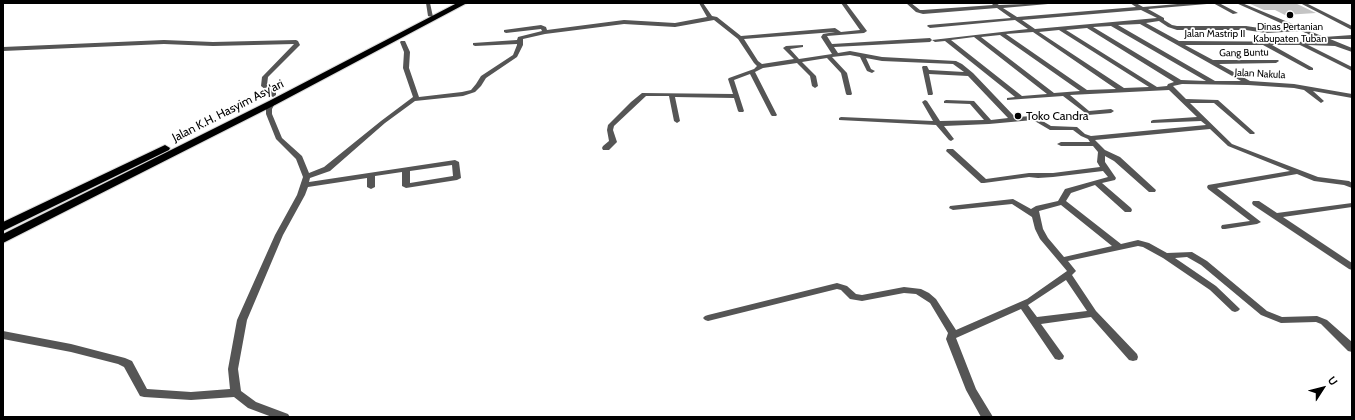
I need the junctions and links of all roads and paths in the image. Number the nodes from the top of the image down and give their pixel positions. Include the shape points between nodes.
1 (428, 3) edge
2 (455, 3) edge
3 (463, 3) edge
4 (701, 3) edge
5 (843, 3) edge
6 (908, 3) edge
7 (936, 3) edge
8 (963, 3) edge
9 (1048, 3) edge
10 (1132, 3) edge
11 (1207, 3) edge
12 (1215, 3) edge
13 (1238, 3) edge
14 (1302, 3) edge
15 (1023, 4) edge
16 (995, 5) edge
17 (970, 8) junction
18 (1142, 8) junction
19 (946, 10) junction
20 (1235, 13) dead end
21 (431, 16) junction
22 (710, 18) junction
23 (1017, 19) junction
24 (1161, 20) junction
25 (1141, 22) junction
26 (1343, 23) junction
27 (1352, 23) edge
28 (1113, 25) junction
29 (930, 26) dead end
30 (1089, 27) junction
31 (1352, 28) edge
32 (1060, 29) junction
33 (516, 30) junction
34 (1303, 30) junction
35 (506, 31) dead end
36 (1034, 31) junction
37 (545, 32) junction
38 (1001, 33) junction
39 (840, 34) junction
40 (976, 36) junction
41 (1352, 37) edge
42 (740, 38) junction
43 (1323, 38) junction
44 (946, 39) junction
45 (520, 40) junction
46 (403, 42) dead end
47 (1179, 43) junction
48 (1262, 43) junction
49 (475, 44) dead end
50 (1301, 44) junction
51 (1336, 44) junction
52 (801, 46) dead end
53 (830, 46) junction
54 (3, 49) edge
55 (1352, 50) edge
56 (836, 55) junction
57 (862, 55) junction
58 (828, 56) junction
59 (798, 60) junction
60 (924, 60) junction
61 (1276, 61) dead end
62 (1212, 62) junction
63 (761, 66) junction
64 (1311, 69) dead end
65 (1352, 69) edge
66 (751, 71) junction
67 (872, 71) dead end
68 (926, 72) junction
69 (971, 74) junction
70 (1179, 82) junction
71 (1213, 82) junction
72 (1248, 83) junction
73 (815, 86) dead end
74 (1155, 88) junction
75 (1171, 88) junction
76 (1307, 88) junction
77 (1122, 90) junction
78 (1086, 92) junction
79 (849, 94) dead end
80 (930, 94) dead end
81 (1064, 94) junction
82 (672, 95) junction
83 (1053, 95) junction
84 (736, 96) junction
85 (1352, 96) edge
86 (1020, 97) junction
87 (416, 98) junction
88 (273, 99) junction
89 (1008, 99) dead end
90 (1184, 101) junction
91 (1321, 101) dead end
92 (925, 102) dead end
93 (946, 102) dead end
94 (741, 111) dead end
95 (1111, 111) dead end
96 (774, 115) dead end
97 (841, 119) dead end
98 (1013, 119) junction
99 (1202, 119) junction
100 (677, 121) dead end
101 (989, 122) junction
102 (1153, 122) dead end
103 (938, 124) junction
104 (1210, 127) junction
105 (1252, 133) dead end
106 (951, 139) dead end
107 (1092, 141) junction
108 (1060, 144) dead end
109 (606, 148) dead end
110 (950, 151) dead end
111 (175, 152) junction
112 (1102, 152) junction
113 (1106, 168) junction
114 (406, 169) junction
115 (1297, 172) junction
116 (371, 174) junction
117 (306, 181) junction
118 (1097, 183) junction
119 (1350, 184) edge
120 (370, 187) dead end
121 (84, 188) junction
122 (1152, 190) dead end
123 (1062, 202) junction
124 (1256, 203) dead end
125 (71, 205) junction
126 (1352, 205) edge
127 (953, 208) dead end
128 (1128, 210) dead end
129 (1036, 216) junction
130 (1276, 216) junction
131 (1225, 227) dead end
132 (3, 228) edge
133 (3, 233) edge
134 (3, 239) edge
135 (1118, 247) junction
136 (1166, 256) junction
137 (1062, 260) junction
138 (1352, 267) edge
139 (1067, 274) junction
140 (1023, 305) junction
141 (1235, 309) dead end
142 (1093, 313) junction
143 (708, 318) dead end
144 (1036, 321) junction
145 (953, 334) junction
146 (3, 335) edge
147 (1352, 348) edge
148 (1059, 356) dead end
149 (1133, 357) dead end
150 (236, 393) junction
151 (284, 417) edge
152 (987, 417) edge

1 - 21 street
2 - 21 highway, Jalan K.H. Hasyim Asy'ari
3 - 88 highway, Jalan K.H. Hasyim Asy'ari
4 - 22 street
5 - 39 street via 864,31
6 - 19 street via 922,12
7 - 19 street
8 - 17 street
9 - 15 street
10 - 18 street
11 - 18 street
12 - 20 street
13 - 34 street
14 - 26 street
15 - 16 street
16 - 17 street
16 - 23 street
17 - 19 street
18 - 23 street
18 - 24 street
21 - 88 highway, Jalan K.H. Hasyim Asy'ari
22 - 37 street via 681,24 630,22
22 - 42 street via 715,18
23 - 29 street
23 - 36 street
24 - 25 street
24 - 34 street via 1177,28
25 - 28 street
25 - 47 street
26 - 27 street
26 - 31 street
28 - 30 street
28 - 71 street
30 - 32 street
30 - 70 street
32 - 36 street
32 - 74 street
33 - 35 street
33 - 37 street via 541,26
33 - 45 street
34 - 43 street
36 - 38 street
36 - 77 street
37 - 45 street
38 - 40 street
38 - 78 street
39 - 42 street via 835,30
39 - 53 street via 824,36
40 - 44 street
40 - 83 street
41 - 43 street
42 - 63 street
43 - 51 street
44 - 53 street
44 - 86 street
45 - 49 street
45 - 87 street via 515,56 483,77 470,93
46 - 87 street via 407,52 406,68
47 - 48 street, Jalan Mastrip II
47 - 62 street
48 - 50 street, Jalan Mastrip II
48 - 64 street
50 - 51 street, Jalan Mastrip II
50 - 65 street
51 - 55 street
52 - 59 street via 786,48
53 - 56 street
54 - 88 street via 164,42 296,42 297,45 265,77 264,86 273,92
56 - 57 street
56 - 58 street
57 - 60 street via 882,59
57 - 67 street via 869,70
58 - 59 street
58 - 79 street via 844,73
59 - 63 street
59 - 73 street via 813,76
60 - 68 street
60 - 69 street via 954,62
61 - 62 street, Gang Buntu
62 - 72 street
63 - 66 street
66 - 84 street via 731,79
66 - 96 street
68 - 69 street
68 - 80 street
69 - 98 street
70 - 71 street, Jalan Nakula
70 - 75 street via 1171,84
71 - 72 street, Jalan Nakula
72 - 76 street, Jalan Nakula
74 - 75 street
74 - 77 street
75 - 90 street
76 - 85 street, Jalan Nakula
76 - 91 street
77 - 78 street
78 - 81 street
81 - 83 street
81 - 95 street via 1088,113
82 - 84 street
82 - 100 street
82 - 109 street via 641,95 610,127 613,142
83 - 86 street
84 - 94 street
86 - 89 street
87 - 117 street via 327,169
88 - 111 highway, Jalan K.H. Hasyim Asy'ari
88 - 117 street via 269,114 279,139 299,158
88 - 121 highway, Jalan K.H. Hasyim Asy'ari
90 - 99 street
90 - 105 street via 1216,101
92 - 103 street
93 - 101 street via 972,102
97 - 103 street
98 - 101 street
98 - 107 street via 1034,118 1050,128 1074,128
99 - 102 street
99 - 104 street
101 - 103 street
103 - 106 street
104 - 107 street
104 - 115 street via 1233,147
107 - 108 street
107 - 112 street
110 - 113 street via 984,181
111 - 121 highway via 155,157 81,193
111 - 125 highway, Jalan K.H. Hasyim Asy'ari
112 - 113 street via 1101,162
112 - 122 street via 1117,159
113 - 118 street via 1112,178
114 - 114 street via 455,162 457,178 406,186
114 - 116 street
115 - 119 street via 1325,181
115 - 131 street via 1211,187 1257,222
116 - 117 street
116 - 120 street
117 - 150 street via 242,320 233,369
118 - 123 street via 1068,191
118 - 128 street
121 - 132 highway, Jalan K.H. Hasyim Asy'ari
123 - 129 street via 1036,209
123 - 135 street
124 - 130 street
125 - 133 highway via 78,199 72,199
125 - 134 highway, Jalan K.H. Hasyim Asy'ari
126 - 130 street
127 - 129 street via 1013,201
129 - 137 street via 1044,240
130 - 138 street
135 - 136 street via 1138,243
135 - 137 street
136 - 141 street via 1213,288
136 - 147 street via 1190,254 1264,314 1281,320 1317,318
137 - 139 street via 1072,271
139 - 140 street
139 - 142 street
140 - 144 street
140 - 145 street
142 - 144 street
142 - 149 street
143 - 145 street via 837,286 844,288 853,297 862,298 904,290 918,291 933,301
144 - 148 street
145 - 152 street via 951,339 968,384
146 - 150 street via 121,361 128,364 144,393 191,396
150 - 151 street via 252,405

